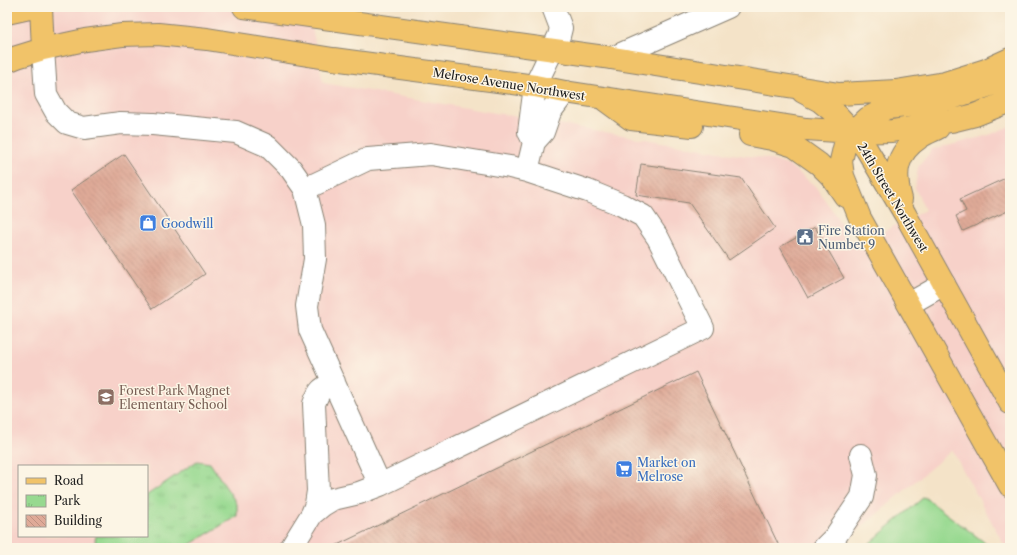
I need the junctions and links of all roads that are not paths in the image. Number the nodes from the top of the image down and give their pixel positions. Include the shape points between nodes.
1 (34, 7) edge
2 (41, 7) edge
3 (244, 7) edge
4 (553, 7) edge
5 (728, 7) edge
6 (291, 10) edge
7 (7, 13) edge
8 (43, 50) junction
9 (552, 50) junction
10 (612, 58) junction
11 (1010, 59) edge
12 (7, 61) edge
13 (1010, 77) edge
14 (535, 86) junction
15 (784, 86) junction
16 (565, 92) junction
17 (600, 97) junction
18 (1010, 101) edge
19 (951, 121) junction
20 (853, 132) junction
21 (534, 142) junction
22 (527, 171) junction
23 (305, 189) junction
24 (905, 214) junction
25 (860, 218) junction
26 (944, 284) junction
27 (909, 304) junction
28 (334, 382) junction
29 (1010, 403) edge
30 (861, 454) dead end
31 (380, 485) junction
32 (1010, 486) edge
33 (312, 514) junction
34 (291, 548) edge
35 (824, 548) edge

1 - 7 main road
2 - 8 main road
3 - 6 main road
4 - 9 street via 561,28 560,36
5 - 10 street
6 - 9 main road
8 - 12 main road, Melrose Avenue Northwest
8 - 14 main road, Melrose Avenue Northwest via 85,40 158,34
8 - 23 street via 46,94 56,112 67,123 84,128 121,123 236,132 268,146 291,169
9 - 10 main road
9 - 14 street
10 - 15 main road
11 - 15 main road via 986,70 944,83 896,91 839,94
13 - 20 main road via 952,98 927,104 887,108 868,118
14 - 16 main road, Melrose Avenue Northwest
14 - 21 street via 529,132
15 - 20 main road via 805,93 820,102
16 - 17 main road, Melrose Avenue Northwest
16 - 21 street via 550,112 543,132
17 - 20 main road, Melrose Avenue Northwest via 806,129
17 - 25 main road via 631,119 716,129 772,139 794,146 832,177
18 - 19 main road, Melrose Avenue Northwest via 975,115
19 - 20 main road, Melrose Avenue Northwest via 892,131
19 - 24 main road via 909,146 898,164 898,187
20 - 24 main road, 24th Street Northwest via 864,145
20 - 25 main road, 24th Street Northwest via 845,144 841,161 843,176
21 - 22 street
22 - 23 street via 431,154 368,159
22 - 31 street via 588,191 643,216 658,238 703,328
23 - 28 street via 314,225 316,259 307,306 310,330
24 - 26 main road, 24th Street Northwest
25 - 27 main road, 24th Street Northwest
26 - 27 street
26 - 29 main road, 24th Street Northwest
27 - 32 main road, 24th Street Northwest
28 - 31 street
28 - 33 street via 317,394 314,404 318,491
30 - 35 street via 866,475 862,497 834,538
31 - 33 street via 333,499
33 - 34 street

